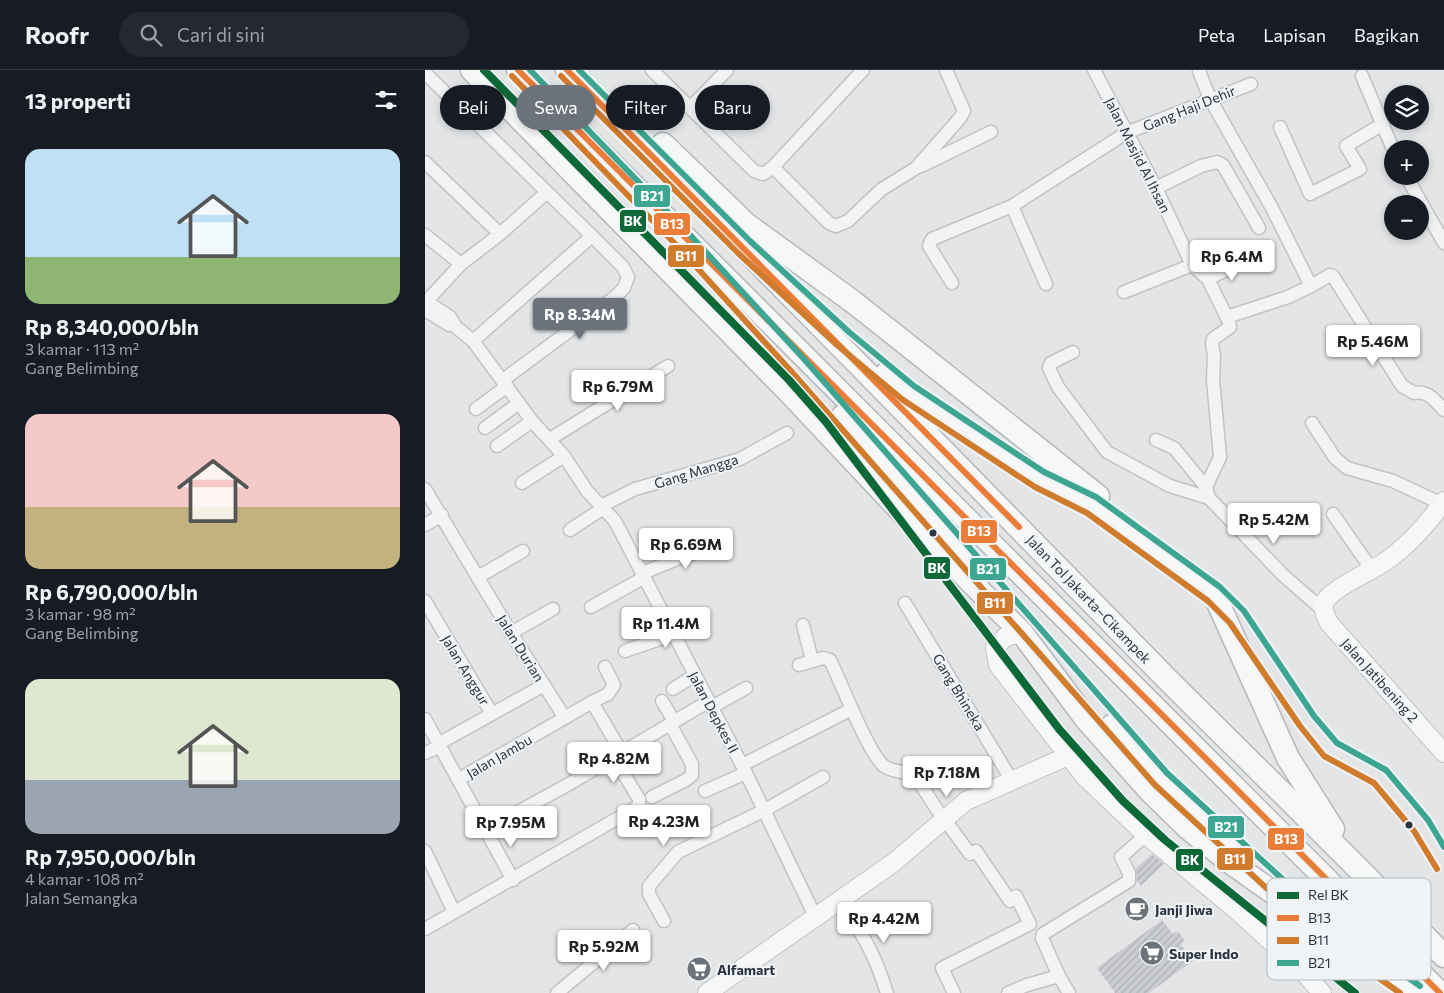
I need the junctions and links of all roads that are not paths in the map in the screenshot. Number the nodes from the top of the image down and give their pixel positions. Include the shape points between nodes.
1 (472, 70) edge
2 (518, 70) edge
3 (567, 70) edge
4 (588, 70) edge
5 (651, 70) edge
6 (727, 70) edge
7 (863, 70) edge
8 (946, 70) edge
9 (1094, 70) edge
10 (1199, 71) edge
11 (425, 73) edge
12 (1362, 76) dead end
13 (1251, 84) dead end
14 (533, 85) edge
15 (1210, 99) junction
16 (690, 108) junction
17 (1381, 125) junction
18 (1280, 127) dead end
19 (578, 130) edge
20 (578, 130) edge
21 (991, 132) dead end
22 (1127, 133) junction
23 (1388, 140) edge
24 (425, 162) edge
25 (773, 167) junction
26 (916, 168) junction
27 (1411, 185) edge
28 (1156, 188) junction
29 (547, 193) junction
30 (1012, 206) junction
31 (1259, 228) dead end
32 (500, 234) junction
33 (425, 235) edge
34 (592, 236) junction
35 (1444, 243) edge
36 (744, 246) junction
37 (1243, 261) dead end
38 (461, 264) junction
39 (1192, 265) junction
40 (1208, 279) junction
41 (952, 283) dead end
42 (1046, 284) dead end
43 (1311, 286) junction
44 (1124, 292) dead end
45 (425, 305) edge
46 (1227, 317) junction
47 (473, 341) junction
48 (1073, 352) dead end
49 (667, 366) dead end
50 (505, 383) junction
51 (519, 402) junction
52 (476, 409) dead end
53 (1444, 410) edge
54 (532, 421) junction
55 (1312, 423) dead end
56 (485, 428) dead end
57 (787, 433) dead end
58 (550, 439) junction
59 (1156, 440) dead end
60 (497, 446) dead end
61 (564, 456) junction
62 (522, 483) dead end
63 (425, 489) edge
64 (1207, 492) junction
65 (1443, 502) edge
66 (604, 506) junction
67 (1333, 514) dead end
68 (442, 515) junction
69 (425, 525) edge
70 (570, 530) dead end
71 (721, 546) dead end
72 (523, 551) dead end
73 (1182, 569) junction
74 (1372, 570) junction
75 (644, 575) junction
76 (478, 577) junction
77 (425, 601) edge
78 (905, 603) dead end
79 (591, 607) dead end
80 (1323, 607) junction
81 (553, 609) dead end
82 (803, 625) dead end
83 (511, 633) junction
84 (1022, 633) junction
85 (673, 634) junction
86 (625, 651) dead end
87 (812, 660) junction
88 (799, 665) dead end
89 (605, 667) dead end
90 (695, 675) junction
91 (544, 685) junction
92 (746, 688) dead end
93 (673, 689) dead end
94 (662, 701) dead end
95 (592, 702) junction
96 (711, 704) junction
97 (852, 709) junction
98 (492, 714) junction
99 (565, 718) junction
100 (425, 719) edge
101 (672, 723) junction
102 (440, 744) junction
103 (425, 753) edge
104 (1444, 753) edge
105 (618, 755) junction
106 (1067, 756) junction
107 (744, 769) junction
108 (823, 777) dead end
109 (459, 779) junction
110 (1012, 781) junction
111 (705, 790) dead end
112 (652, 797) dead end
113 (765, 810) junction
114 (946, 822) junction
115 (485, 830) junction
116 (1146, 835) junction
117 (425, 851) edge
118 (1355, 863) junction
119 (1268, 878) edge
120 (1325, 878) edge
121 (1369, 878) edge
122 (513, 880) junction
123 (1267, 888) edge
124 (837, 900) junction
125 (454, 912) junction
126 (815, 916) junction
127 (664, 921) dead end
128 (425, 929) edge
129 (633, 930) dead end
130 (1267, 938) edge
131 (1431, 942) edge
132 (1444, 956) edge
133 (1059, 976) junction
134 (1310, 980) edge
135 (1397, 980) edge
136 (1427, 980) edge
137 (557, 993) edge
138 (707, 993) edge
139 (887, 993) edge
140 (954, 993) edge
141 (1008, 993) edge
142 (1069, 993) edge
143 (1322, 993) edge
144 (1415, 993) edge
145 (1440, 993) edge

1 - 84 highway
2 - 14 highway
3 - 36 highway, Jalan Tol Jakarta–Cikampek
4 - 73 highway via 746,224 868,314 1135,526
5 - 16 street
6 - 16 street
7 - 25 street
8 - 26 street via 964,111
9 - 22 street, Jalan Masjid Al Ihsan
10 - 15 street
11 - 29 street
12 - 17 street
13 - 15 street, Gang Haji Dehir
15 - 22 street, Gang Haji Dehir
15 - 43 street via 1272,208
16 - 25 street via 754,171 763,174
17 - 18 street via 1346,146 1360,169 1310,194
17 - 23 street
19 - 119 highway via 798,365 1161,779
20 - 120 highway
21 - 26 street
22 - 28 street, Jalan Masjid Al Ihsan
22 - 30 street, Gang Haji Dehir
24 - 32 street
25 - 26 street via 835,226 849,221 882,189
27 - 35 street
28 - 31 street via 1201,166 1217,162 1223,165
28 - 39 street, Jalan Masjid Al Ihsan
29 - 32 street
29 - 34 street
30 - 41 street, Gang Haji Dehir via 933,239 929,246
30 - 42 street
32 - 38 street
33 - 38 street
34 - 47 street
34 - 50 street via 623,267 628,277 624,288
36 - 73 highway via 843,339 909,393 1040,480 1092,505
36 - 118 highway, Jalan Tol Jakarta–Cikampek via 1168,679
37 - 40 street
38 - 45 street
39 - 40 street, Jalan Masjid Al Ihsan
39 - 44 street
40 - 46 street, Jalan Masjid Al Ihsan
43 - 46 street
43 - 53 street via 1333,276 1402,386 1414,393 1430,395
45 - 47 street, Jalan Depkes II via 450,317 456,327
46 - 64 street via 1230,327 1211,344 1220,456
47 - 50 street, Jalan Depkes II
48 - 64 street via 1051,363 1049,368 1058,387 1107,452 1171,486
49 - 58 street
50 - 51 street, Jalan Depkes II
50 - 52 street
51 - 54 street, Jalan Depkes II
51 - 56 street
54 - 58 street, Jalan Depkes II
54 - 60 street
55 - 65 street via 1335,458 1347,468 1393,481
57 - 66 street, Gang Mangga via 739,459 635,489
58 - 61 street, Jalan Depkes II
59 - 64 street via 1174,448
61 - 62 street
61 - 66 street, Jalan Depkes II via 587,491
63 - 68 street, Jalan Durian
64 - 80 street via 1283,575
65 - 74 main road via 1404,546
66 - 70 street, Gang Mangga
66 - 75 street, Jalan Depkes II
67 - 74 street
68 - 69 street
68 - 76 street, Jalan Durian
71 - 75 street via 684,556
72 - 76 street
73 - 118 highway via 1214,594 1288,758
74 - 80 main road via 1333,592
75 - 79 street
75 - 85 street, Jalan Depkes II
76 - 83 street, Jalan Durian
77 - 98 street, Jalan Anggur
78 - 110 street, Gang Bhineka
80 - 104 main road, Jalan Jatibening 2 via 1329,623 1346,644
81 - 83 street
82 - 87 street
83 - 91 street, Jalan Durian
84 - 106 main road via 1005,637 995,648 998,665
84 - 123 highway via 1086,718 1149,790 1188,828
85 - 86 street
85 - 90 street, Jalan Depkes II
87 - 88 street
87 - 97 street via 827,657 831,660
89 - 95 street, Jalan Jambu via 613,680 612,689
90 - 93 street
90 - 96 street, Jalan Depkes II
91 - 98 street
91 - 99 street, Jalan Durian
92 - 96 street
94 - 101 street
95 - 99 street, Jalan Jambu
95 - 105 street
96 - 101 street
96 - 107 street, Jalan Depkes II
97 - 107 street
97 - 114 street via 879,761 885,768 916,777
98 - 102 street
99 - 109 street, Jalan Jambu
100 - 102 street
101 - 105 street
101 - 112 street via 692,764 692,775
102 - 103 street
102 - 109 street
105 - 115 street
105 - 122 street via 639,799 639,806
106 - 110 main road
106 - 116 main road via 1085,778
107 - 111 street
107 - 113 street, Jalan Depkes II
108 - 113 street
109 - 115 street
110 - 114 main road via 966,801
113 - 126 street, Jalan Depkes II
113 - 127 street via 681,850 671,859 649,886 649,894
114 - 124 main road
114 - 140 street via 970,854 976,851 1010,901 1016,896 1030,924 942,968
115 - 122 street
116 - 130 main road
116 - 133 street via 1121,857 1129,881 1043,934
117 - 125 street
118 - 121 highway, Jalan Tol Jakarta–Cikampek
122 - 125 street
124 - 126 main road
124 - 139 street via 866,940
125 - 128 street
126 - 138 main road
129 - 137 street
131 - 132 highway, Jalan Tol Jakarta–Cikampek
133 - 141 street via 1027,984
133 - 142 street
134 - 143 main road
135 - 144 highway
136 - 145 highway

